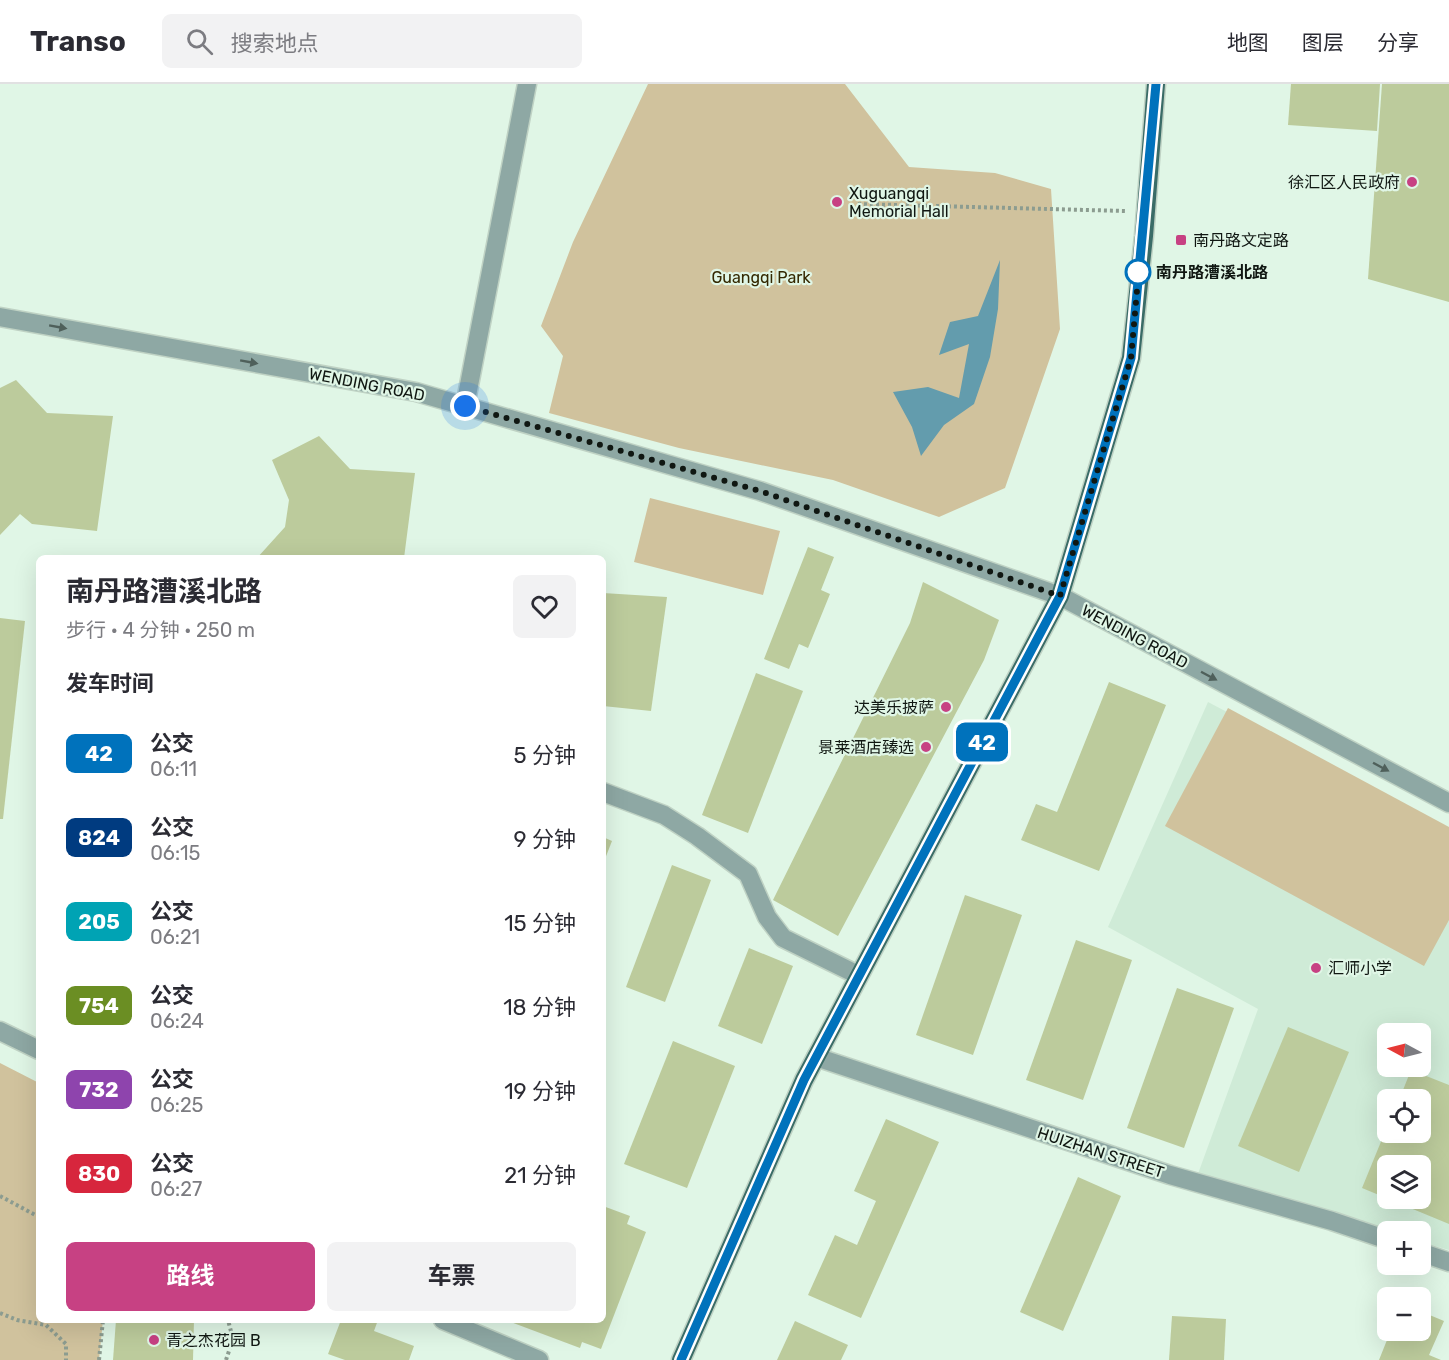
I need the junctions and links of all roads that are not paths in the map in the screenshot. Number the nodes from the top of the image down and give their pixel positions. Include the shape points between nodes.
1 (527, 84) edge
2 (1156, 84) edge
3 (0, 317) edge
4 (465, 406) junction
5 (1060, 596) junction
6 (606, 793) edge
7 (1449, 803) edge
8 (858, 975) junction
9 (0, 1031) edge
10 (36, 1049) edge
11 (816, 1057) junction
12 (1377, 1236) edge
13 (1431, 1256) edge
14 (1449, 1262) edge
15 (450, 1323) edge
16 (539, 1360) edge
17 (681, 1360) edge

1 - 4 street
2 - 5 main road via 1131,358
3 -> 4 street, WENDING ROAD via 416,392
4 - 5 street, WENDING ROAD via 760,491
5 -> 7 street, WENDING ROAD
5 - 8 main road
6 - 8 street via 664,815 697,837 748,874 767,917 783,938
8 - 11 main road
9 - 10 street
11 - 12 street, HUIZHAN STREET via 1170,1175
11 - 17 main road
13 - 14 street
15 - 16 street

